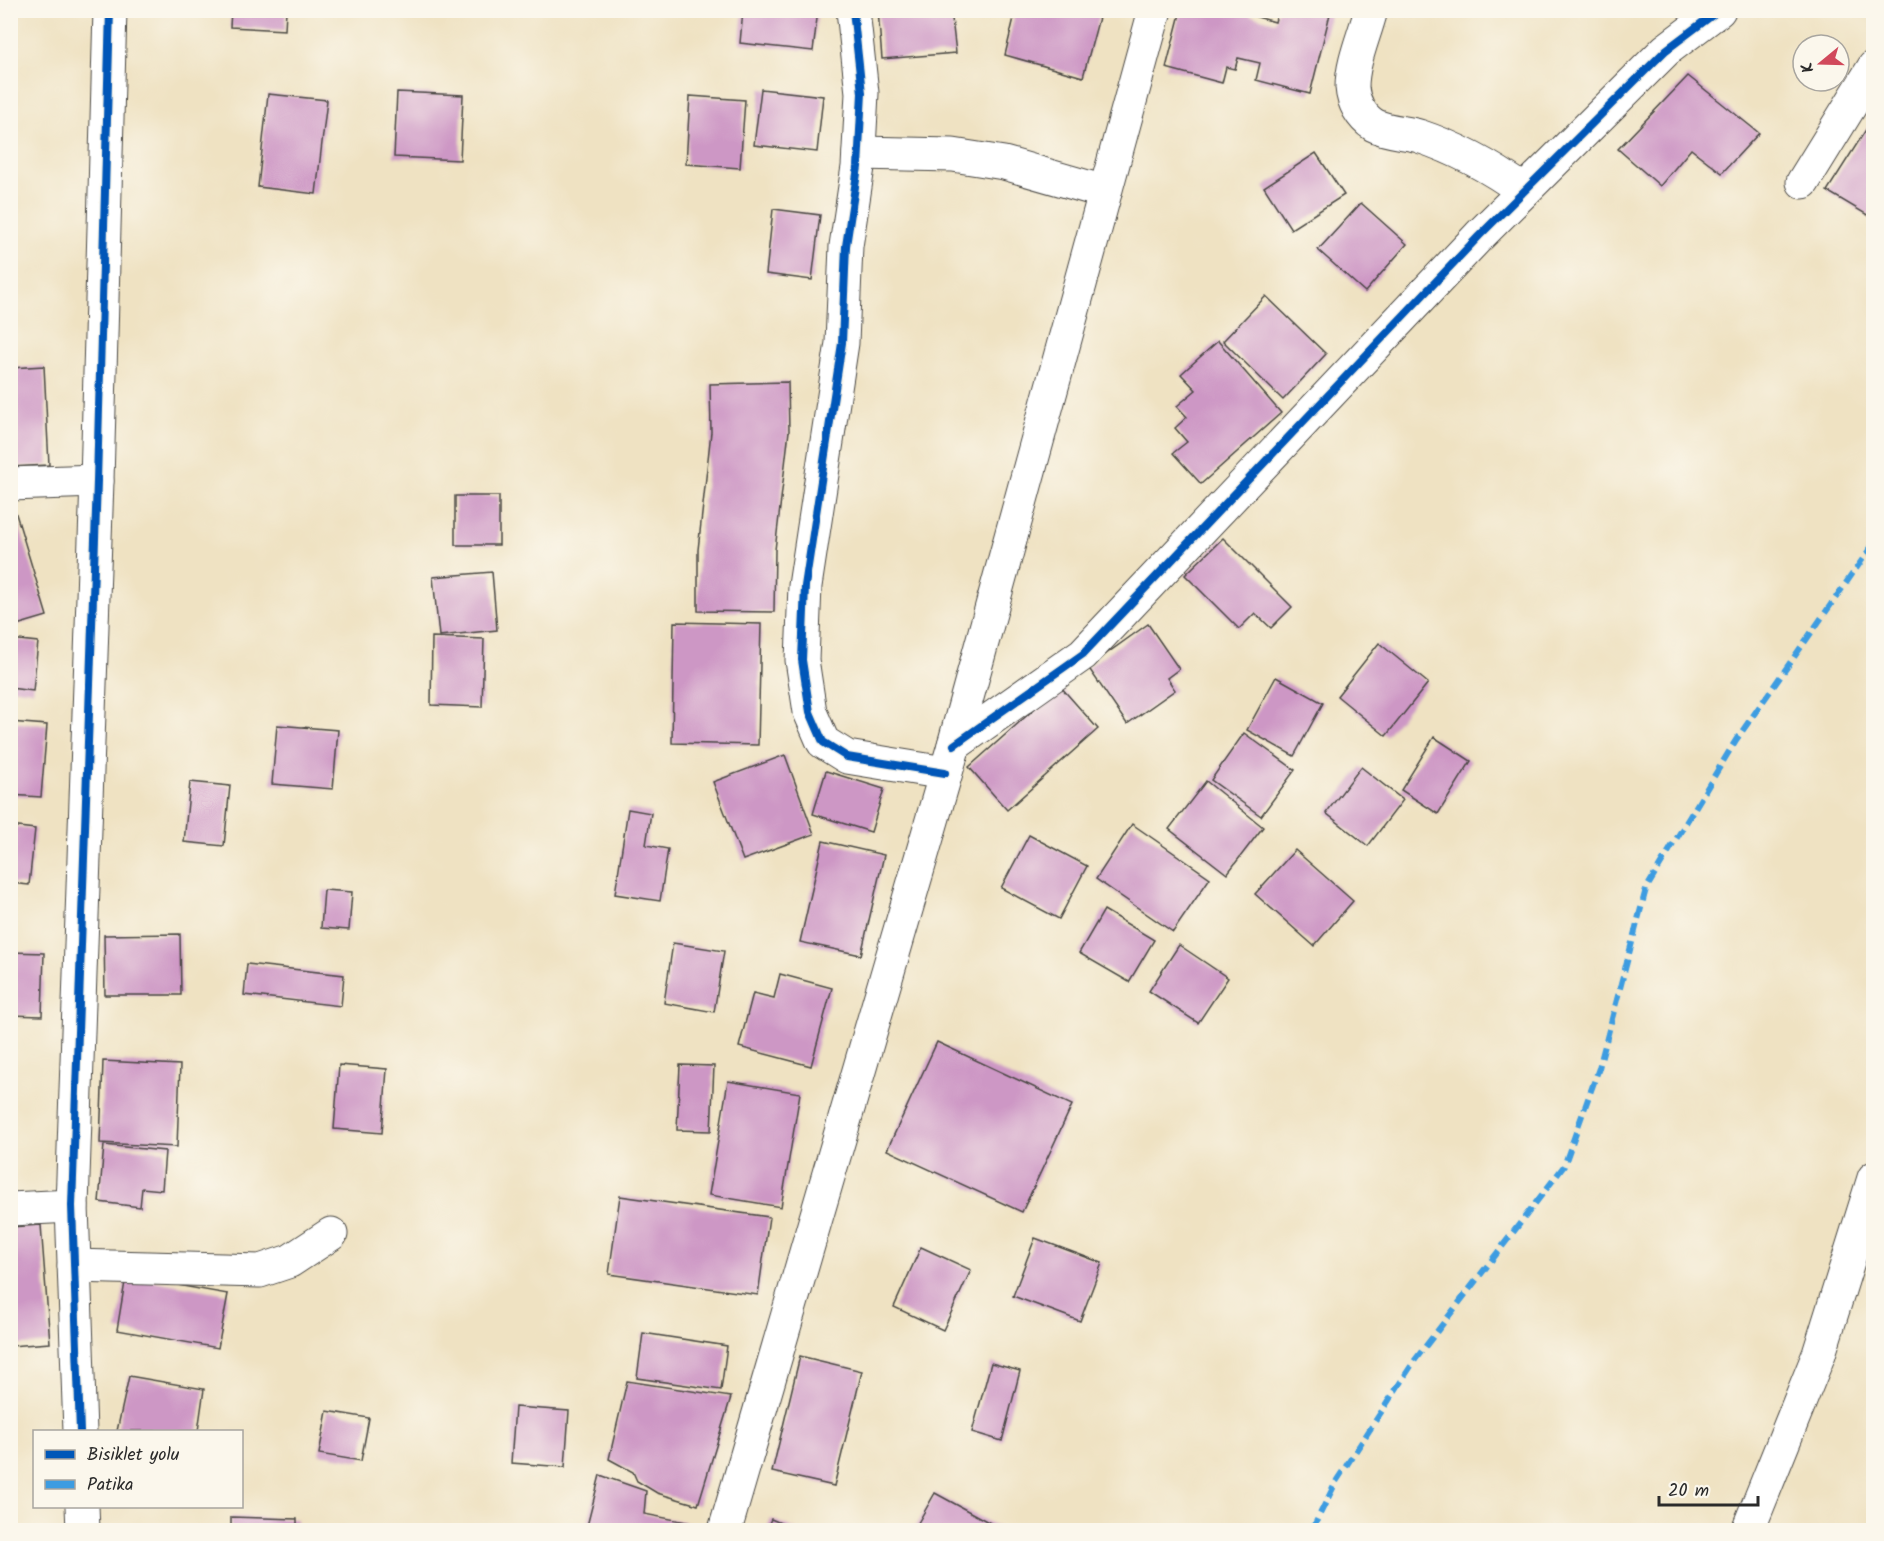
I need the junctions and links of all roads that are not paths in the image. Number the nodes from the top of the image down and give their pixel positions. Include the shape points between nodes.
1 (110, 10) edge
2 (852, 10) edge
3 (1155, 10) edge
4 (1371, 10) edge
5 (1719, 10) edge
6 (1874, 67) edge
7 (859, 153) junction
8 (1803, 182) dead end
9 (1524, 191) junction
10 (1105, 192) junction
11 (97, 481) junction
12 (10, 484) edge
13 (950, 759) junction
14 (1874, 1178) edge
15 (72, 1206) junction
16 (10, 1209) edge
17 (331, 1234) dead end
18 (74, 1266) junction
19 (80, 1430) edge
20 (82, 1508) edge
21 (83, 1530) edge
22 (725, 1530) edge
23 (1748, 1530) edge

1 - 11 street
2 - 7 street via 862,93
3 - 10 street
4 - 9 street via 1352,86 1359,110 1367,120 1377,127 1453,148
5 - 9 street via 1666,50
6 - 8 street
7 - 10 street via 953,155 1004,163
7 - 13 street via 846,246 842,343 805,586 802,660 810,712 823,742 847,757
9 - 13 street via 1083,654
10 - 13 street
11 - 12 street
11 - 15 street
13 - 22 street
14 - 23 street via 1819,1354
15 - 16 street
15 - 18 street
17 - 18 street via 290,1261 260,1271
18 - 19 street
20 - 21 street

